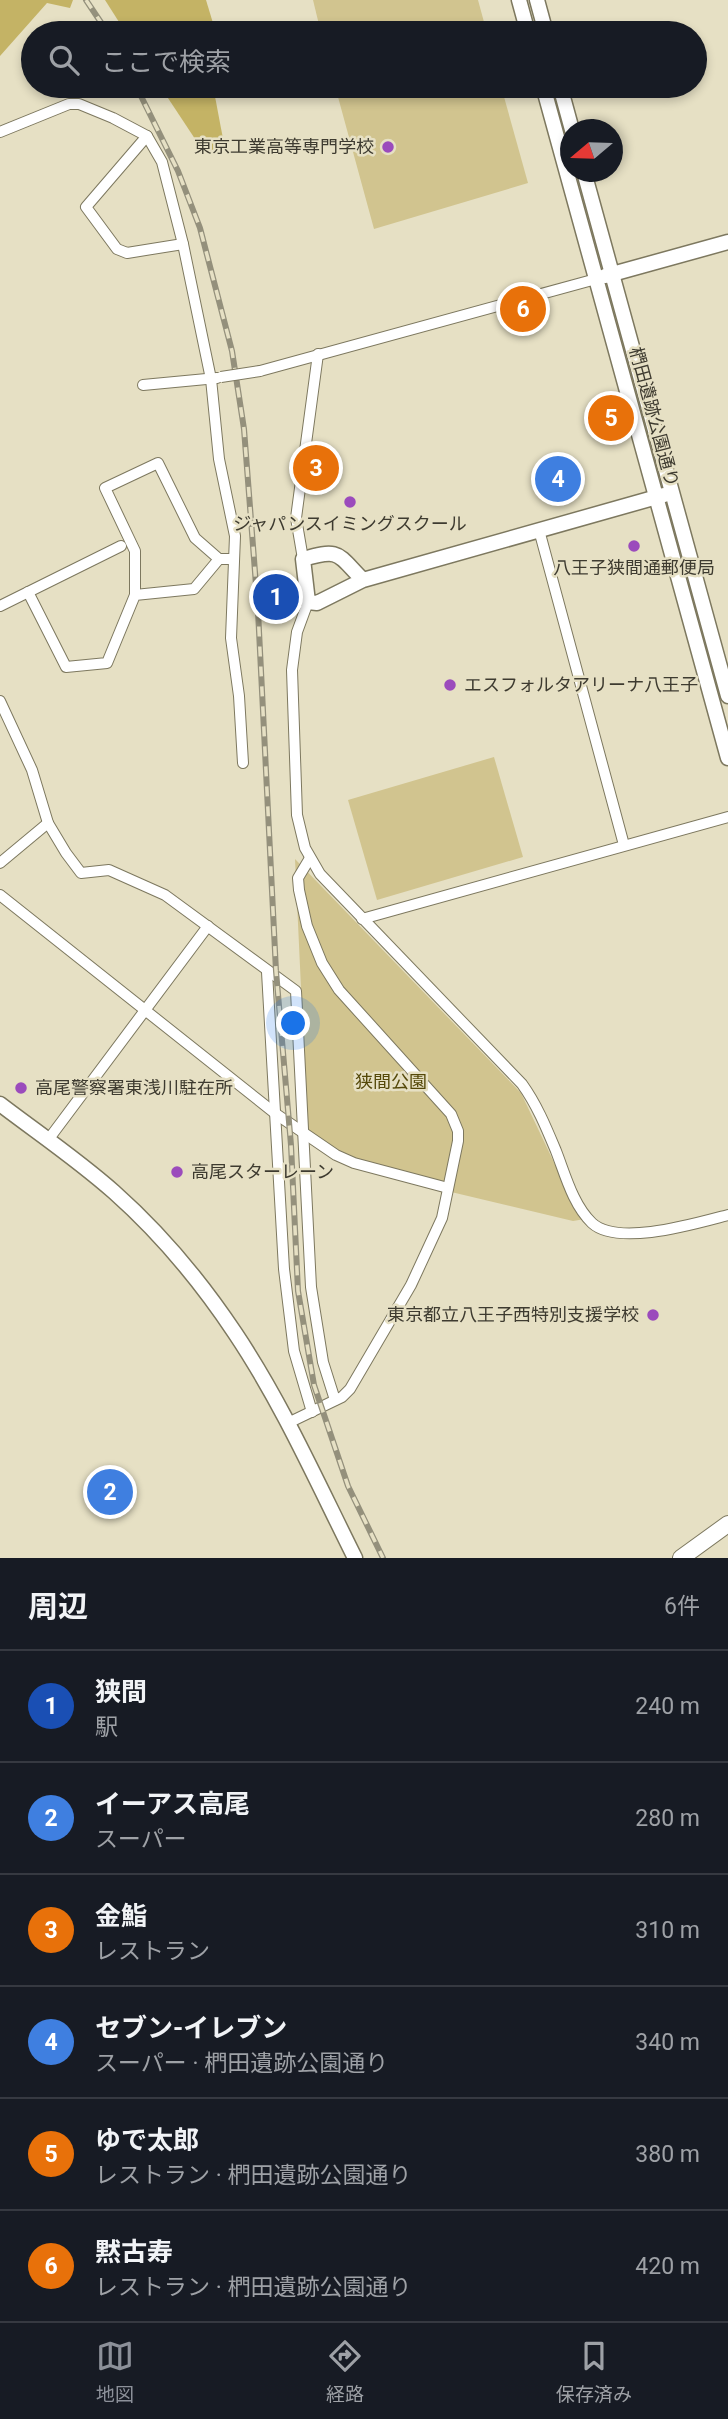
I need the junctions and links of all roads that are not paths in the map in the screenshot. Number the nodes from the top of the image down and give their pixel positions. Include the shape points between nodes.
1 (519, 0) edge
2 (537, 0) edge
3 (525, 21) edge
4 (543, 21) edge
5 (545, 98) edge
6 (563, 98) edge
7 (569, 119) edge
8 (0, 132) edge
9 (147, 136) junction
10 (587, 182) edge
11 (728, 242) edge
12 (183, 244) junction
13 (612, 274) junction
14 (596, 279) junction
15 (318, 354) junction
16 (216, 378) junction
17 (143, 385) dead end
18 (672, 493) junction
19 (656, 497) junction
20 (539, 530) junction
21 (121, 546) dead end
22 (219, 559) junction
23 (234, 559) junction
24 (303, 559) junction
25 (363, 580) junction
26 (28, 592) junction
27 (135, 595) junction
28 (308, 602) junction
29 (0, 606) edge
30 (728, 696) edge
31 (0, 701) edge
32 (728, 758) edge
33 (243, 763) dead end
34 (728, 817) edge
35 (48, 823) junction
36 (624, 845) junction
37 (310, 858) junction
38 (0, 863) edge
39 (0, 895) edge
40 (362, 919) junction
41 (208, 926) junction
42 (267, 972) junction
43 (144, 1011) junction
44 (0, 1104) edge
45 (276, 1114) junction
46 (302, 1132) junction
47 (48, 1140) junction
48 (448, 1188) junction
49 (728, 1215) edge
50 (335, 1400) junction
51 (312, 1412) junction
52 (288, 1423) junction
53 (728, 1524) edge
54 (355, 1558) edge
55 (681, 1558) edge

1 - 3 street
2 - 4 street
5 - 14 street, 椚田遺跡公園通り
6 - 7 street
8 - 9 street via 79,104
9 - 12 street via 162,162
9 - 12 street via 86,208 117,249 127,253
10 - 13 street, 椚田遺跡公園通り
11 - 13 street
12 - 16 street
13 - 14 street
13 - 18 street, 椚田遺跡公園通り
14 - 15 street
14 - 19 street, 椚田遺跡公園通り
15 - 16 street, bridge
15 - 24 street via 296,519
16 - 17 street
16 - 23 street via 219,460 235,536
18 - 19 street
18 - 30 street, 椚田遺跡公園通り
19 - 20 street
19 - 32 street, 椚田遺跡公園通り
20 - 25 street
20 - 36 street
21 - 26 street
22 - 23 street
22 - 27 street via 194,589
22 - 27 street via 195,538 158,463 105,488 135,551
23 - 33 street via 232,638
24 - 25 street via 335,554
24 - 28 street
25 - 28 street via 317,603
26 - 27 street via 66,667 107,663
26 - 29 street
28 - 37 street via 297,632 292,670 297,815
31 - 35 street via 32,770
34 - 36 street
35 - 38 street
35 - 41 street via 81,873 109,870 165,895
36 - 40 street
37 - 40 street
37 - 48 street via 298,878 299,890 322,963 339,990 455,1122 458,1141
39 - 43 street
40 - 49 street via 522,1084 540,1112 574,1194 591,1222 603,1230 629,1233
41 - 42 street
41 - 43 street
42 - 45 street
42 - 46 street via 296,992
43 - 45 street
43 - 47 street
44 - 47 street
45 - 46 street
45 - 51 street via 284,1269 294,1351
46 - 48 street via 354,1163
46 - 50 street via 311,1287 323,1362
47 - 52 street via 114,1191 208,1294
48 - 50 street via 442,1218 411,1285 350,1389
50 - 51 street
51 - 52 street
52 - 54 street
53 - 55 main road

